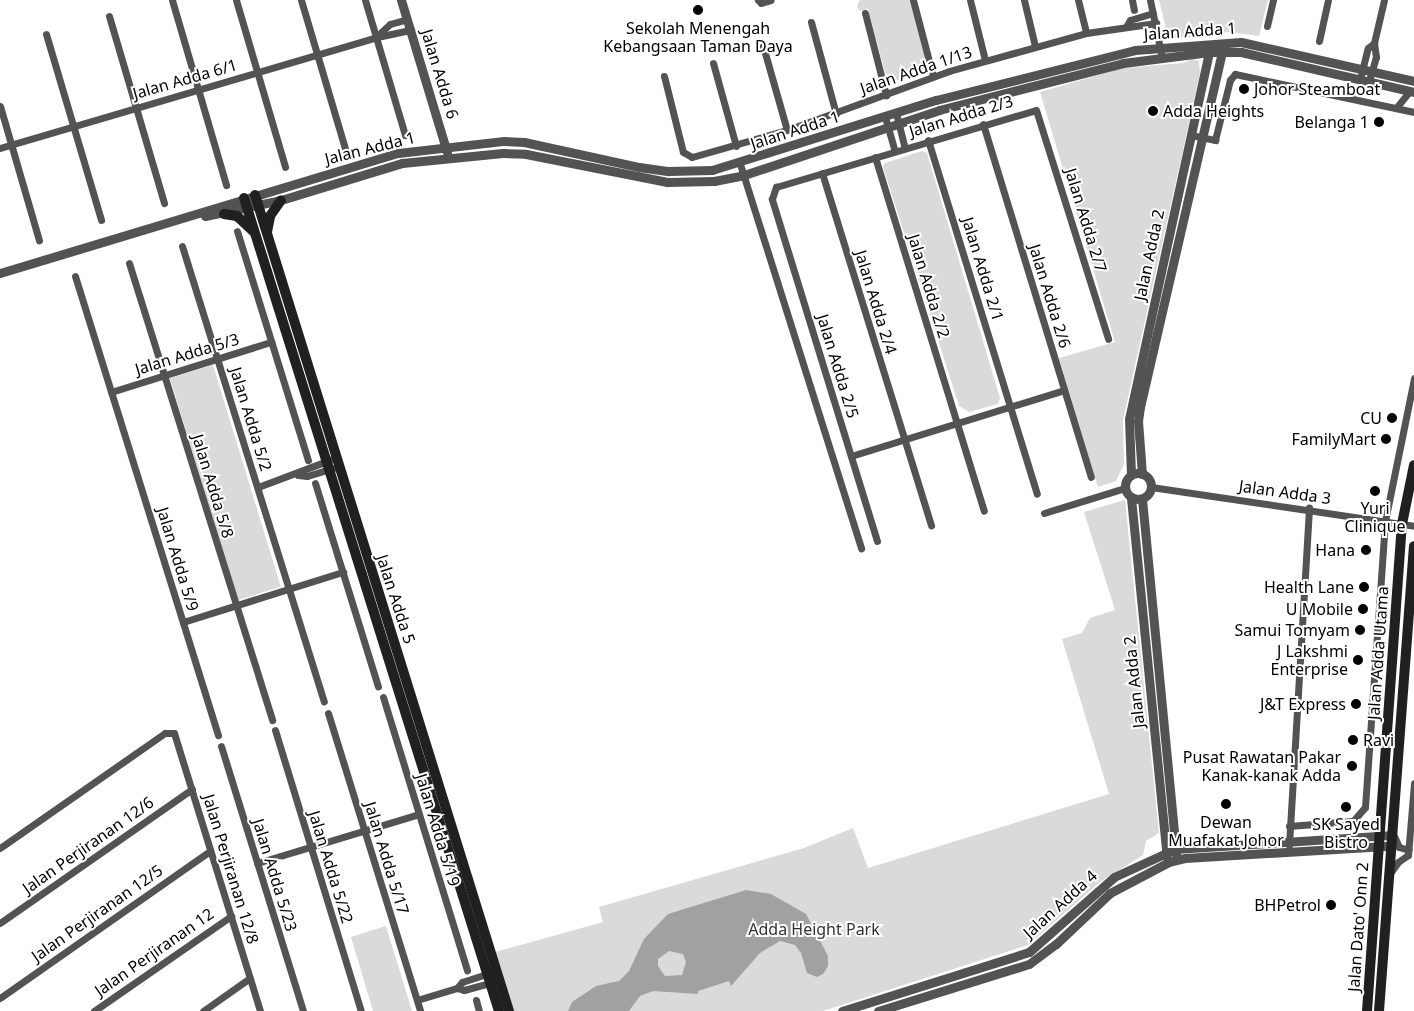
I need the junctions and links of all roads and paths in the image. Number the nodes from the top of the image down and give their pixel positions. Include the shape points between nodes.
1 (172, 0) edge
2 (236, 0) edge
3 (301, 0) edge
4 (365, 0) edge
5 (402, 0) edge
6 (771, 0) edge
7 (912, 0) edge
8 (970, 0) edge
9 (1024, 0) edge
10 (1078, 0) edge
11 (1132, 0) edge
12 (1150, 0) edge
13 (1272, 0) edge
14 (1328, 0) edge
15 (1384, 0) edge
16 (759, 1) edge
17 (1134, 10) dead end
18 (864, 13) dead end
19 (1153, 13) junction
20 (108, 16) dead end
21 (407, 19) junction
22 (811, 22) dead end
23 (1156, 23) junction
24 (1127, 25) junction
25 (1266, 26) dead end
26 (411, 30) junction
27 (1086, 33) junction
28 (46, 34) dead end
29 (376, 37) junction
30 (1319, 41) dead end
31 (1211, 42) junction
32 (1224, 42) junction
33 (763, 46) dead end
34 (1035, 46) junction
35 (1161, 48) junction
36 (1209, 52) junction
37 (1222, 52) junction
38 (317, 54) junction
39 (1162, 58) junction
40 (985, 60) junction
41 (713, 63) dead end
42 (1367, 69) junction
43 (257, 72) junction
44 (664, 76) dead end
45 (933, 76) junction
46 (1364, 80) junction
47 (1414, 81) edge
48 (198, 90) junction
49 (1412, 92) edge
50 (886, 94) junction
51 (0, 106) edge
52 (136, 108) junction
53 (1396, 108) junction
54 (1036, 110) joint
55 (1414, 112) edge
56 (896, 113) junction
57 (836, 114) junction
58 (885, 117) junction
59 (899, 123) junction
60 (983, 124) junction
61 (74, 126) junction
62 (888, 127) junction
63 (787, 130) junction
64 (405, 135) dead end
65 (1191, 135) junction
66 (1202, 137) junction
67 (928, 140) junction
68 (11, 144) junction
69 (446, 146) junction
70 (736, 146) junction
71 (0, 148) edge
72 (905, 148) junction
73 (345, 149) dead end
74 (895, 150) junction
75 (448, 157) junction
76 (875, 157) junction
77 (740, 164) junction
78 (285, 167) dead end
79 (822, 173) junction
80 (744, 175) junction
81 (226, 185) dead end
82 (281, 200) junction
83 (251, 202) junction
84 (164, 203) dead end
85 (224, 214) junction
86 (184, 219) junction
87 (102, 220) dead end
88 (237, 231) dead end
89 (255, 233) junction
90 (267, 234) junction
91 (39, 240) dead end
92 (182, 246) dead end
93 (129, 263) dead end
94 (0, 273) edge
95 (75, 276) dead end
96 (1108, 338) dead end
97 (271, 342) junction
98 (218, 359) junction
99 (164, 375) junction
100 (1414, 378) edge
101 (1142, 385) junction
102 (1064, 390) junction
103 (111, 392) junction
104 (1011, 406) junction
105 (957, 423) junction
106 (904, 439) junction
107 (851, 456) junction
108 (308, 460) dead end
109 (332, 464) junction
110 (1414, 465) edge
111 (1142, 474) junction
112 (1131, 475) junction
113 (1091, 477) dead end
114 (315, 483) dead end
115 (258, 487) junction
116 (1151, 487) junction
117 (1125, 488) junction
118 (1037, 494) dead end
119 (1131, 498) junction
120 (1142, 499) junction
121 (1309, 508) junction
122 (984, 511) dead end
123 (1044, 513) dead end
124 (1385, 521) junction
125 (1402, 524) junction
126 (931, 526) dead end
127 (1414, 526) edge
128 (877, 541) dead end
129 (1414, 546) edge
130 (861, 548) dead end
131 (343, 572) junction
132 (289, 589) junction
133 (236, 606) junction
134 (183, 622) junction
135 (378, 686) dead end
136 (383, 697) dead end
137 (324, 701) dead end
138 (328, 713) dead end
139 (272, 720) dead end
140 (275, 730) dead end
141 (218, 735) dead end
142 (222, 746) dead end
143 (1414, 784) edge
144 (192, 789) junction
145 (418, 814) junction
146 (1172, 823) junction
147 (1290, 826) junction
148 (364, 830) junction
149 (1386, 837) junction
150 (1289, 840) junction
151 (311, 847) junction
152 (1196, 847) junction
153 (0, 848) edge
154 (210, 851) junction
155 (1170, 851) junction
156 (1289, 851) junction
157 (1408, 853) junction
158 (1173, 861) junction
159 (258, 863) junction
160 (1387, 882) junction
161 (231, 916) junction
162 (0, 924) edge
163 (467, 970) dead end
164 (494, 977) junction
165 (250, 978) junction
166 (0, 998) edge
167 (417, 1000) junction
168 (476, 1000) dead end
169 (94, 1011) edge
170 (203, 1011) edge
171 (260, 1011) edge
172 (303, 1011) edge
173 (361, 1011) edge
174 (420, 1011) edge
175 (479, 1011) edge
176 (499, 1011) edge
177 (509, 1011) edge
178 (842, 1011) edge
179 (878, 1011) edge
180 (1367, 1011) edge
181 (1379, 1011) edge

1 - 48 street
2 - 43 street
3 - 38 street
4 - 29 street
5 - 21 street, Jalan Adda 6
6 - 16 street
7 - 45 street
8 - 40 street
9 - 34 street
10 - 27 street
11 - 17 street
12 - 19 street
13 - 25 street
14 - 30 street
15 - 42 street via 1374,44 1368,48
18 - 50 street
19 - 23 street
19 - 24 street via 1130,20
20 - 52 street
21 - 26 street, Jalan Adda 6
21 - 29 street via 390,24
22 - 57 street
23 - 24 street via 1137,27
23 - 35 street
24 - 27 street, Jalan Adda 1/13
26 - 29 street
26 - 69 street, Jalan Adda 6
27 - 34 street, Jalan Adda 1/13
28 - 61 street
29 - 38 street, Jalan Adda 6/1
29 - 64 street
31 - 32 street, Jalan Adda 1
31 - 35 street, Jalan Adda 1
31 - 36 street, Jalan Adda 2
32 - 37 street, Jalan Adda 2
32 - 42 street, Jalan Adda 1 via 1241,42
33 - 63 street
34 - 40 street, Jalan Adda 1/13
35 - 39 street
35 - 56 street, Jalan Adda 1 via 1114,54
36 - 37 street, Jalan Adda 1
36 - 39 street, Jalan Adda 1
36 - 65 street, Jalan Adda 2
37 - 46 street, Jalan Adda 1 via 1241,52
37 - 66 street, Jalan Adda 2
38 - 43 street, Jalan Adda 6/1
38 - 73 street
39 - 59 street, Jalan Adda 1 via 1111,66
40 - 45 street, Jalan Adda 1/13
41 - 70 street
42 - 46 street
42 - 47 street, Jalan Adda 1
43 - 48 street, Jalan Adda 6/1
43 - 78 street
44 - 70 street, Jalan Adda 1/13 via 683,152 688,156
45 - 50 street, Jalan Adda 1/13
46 - 49 street, Jalan Adda 1
48 - 52 street, Jalan Adda 6/1
48 - 81 street
49 - 53 street via 1400,100
50 - 57 street, Jalan Adda 1/13
51 - 68 street
52 - 61 street, Jalan Adda 6/1
52 - 84 street
53 - 55 street
53 - 66 street via 1235,74 1230,80 1215,140
54 - 60 street, Jalan Adda 2/3
54 - 96 street, Jalan Adda 2/7
56 - 58 street, Jalan Adda 1
56 - 59 street
57 - 63 street, Jalan Adda 1/13
58 - 62 street
58 - 77 street, Jalan Adda 1
59 - 62 street, Jalan Adda 1
59 - 72 street
60 - 67 street, Jalan Adda 2/3
60 - 102 street, Jalan Adda 2/6
61 - 68 street, Jalan Adda 6/1
61 - 87 street
62 - 74 street
62 - 80 street, Jalan Adda 1
63 - 70 street, Jalan Adda 1/13
65 - 66 street
65 - 101 street, Jalan Adda 2
66 - 101 street, Jalan Adda 2
67 - 72 street, Jalan Adda 2/3
67 - 104 street, Jalan Adda 2/1
68 - 71 street, Jalan Adda 6/1
68 - 91 street
69 - 75 street, Jalan Adda 6
69 - 77 street, Jalan Adda 1 via 524,142 598,160 669,172 712,170
69 - 83 street, Jalan Adda 1 via 398,152
72 - 74 street, Jalan Adda 2/3
74 - 76 street, Jalan Adda 2/3
75 - 80 street, Jalan Adda 1 via 526,154 667,182 714,181
75 - 82 street, Jalan Adda 1 via 402,163
76 - 79 street
76 - 105 street, Jalan Adda 2/2
77 - 80 street
79 - 106 street, Jalan Adda 2/4
79 - 107 street, Jalan Adda 2/5 via 776,187 772,199
80 - 130 street
82 - 83 street, Jalan Adda 1
82 - 90 main road via 270,216
83 - 85 street, Jalan Adda 1
83 - 86 street, Jalan Adda 1
83 - 89 main road, Jalan Adda 5
83 - 90 main road, Jalan Adda 5
85 - 86 street, Jalan Adda 1
85 - 89 main road via 237,216
86 - 94 street, Jalan Adda 1
88 - 97 street
89 - 109 main road, Jalan Adda 5
90 - 109 main road, Jalan Adda 5
92 - 98 street, Jalan Adda 5/2
93 - 99 street, Jalan Adda 5/8
95 - 103 street
97 - 98 street, Jalan Adda 5/3
97 - 108 street
98 - 99 street, Jalan Adda 5/3
98 - 115 street, Jalan Adda 5/2
99 - 103 street, Jalan Adda 5/3
99 - 133 street, Jalan Adda 5/8
100 - 124 street
101 - 111 street, Jalan Adda 2 via 1138,422
101 - 112 street, Jalan Adda 2 via 1130,419
102 - 104 street
102 - 113 street, Jalan Adda 2/6
103 - 134 street, Jalan Adda 5/9
104 - 105 street
104 - 118 street, Jalan Adda 2/1
105 - 106 street
105 - 122 street, Jalan Adda 2/2
106 - 107 street
106 - 126 street, Jalan Adda 2/4
107 - 128 street, Jalan Adda 2/5
109 - 115 street via 307,476 298,475
109 - 164 main road, Jalan Adda 5
110 - 125 main road, Jalan Adda Utama
111 - 112 street
111 - 116 street via 1150,480
112 - 117 street, Jalan Adda 2
114 - 131 street
115 - 132 street, Jalan Adda 5/2
116 - 120 street via 1149,494
116 - 121 street, Jalan Adda 3
117 - 119 street, Jalan Adda 2
117 - 123 street
119 - 120 street
119 - 155 street, Jalan Adda 2
120 - 146 street, Jalan Adda 2
121 - 124 street, Jalan Adda 3
121 - 147 street
124 - 125 street, Jalan Adda 3
124 - 147 street via 1365,806 1353,821
125 - 127 street, Jalan Adda 3
125 - 149 main road, Jalan Adda Utama
129 - 149 main road, Jalan Adda Utama
131 - 132 street
131 - 135 street
132 - 133 street
132 - 137 street, Jalan Adda 5/2
133 - 134 street
133 - 139 street, Jalan Adda 5/8
134 - 141 street, Jalan Adda 5/9
136 - 145 street, Jalan Adda 5/19
138 - 148 street, Jalan Adda 5/17
140 - 151 street, Jalan Adda 5/22
142 - 159 street, Jalan Adda 5/23
143 - 157 street
144 - 153 street, Jalan Perjiranan 12/8 via 176,735 165,733
144 - 154 street, Jalan Perjiranan 12/8
144 - 162 street, Jalan Perjiranan 12/6
145 - 148 street
145 - 163 street, Jalan Adda 5/19
146 - 152 street via 1180,843
146 - 155 street, Jalan Adda 2
147 - 150 street
148 - 151 street
148 - 167 street, Jalan Adda 5/17
149 - 150 street, Jalan Adda 4
149 - 156 street, Jalan Adda 4
149 - 157 street
149 - 160 main road, Jalan Dato' Onn 2
149 - 180 main road, Jalan Dato' Onn 2
150 - 152 street, Jalan Adda 4
150 - 156 street
151 - 159 street
151 - 173 street, Jalan Adda 5/22
152 - 155 street, Jalan Adda 4
154 - 161 street, Jalan Perjiranan 12/8
154 - 166 street, Jalan Perjiranan 12/5
155 - 158 street, Jalan Adda 2
155 - 178 street, Jalan Adda 4 via 1114,877 1029,952
156 - 158 street, Jalan Adda 4
157 - 160 street via 1393,868
158 - 179 street, Jalan Adda 4 via 1110,893 1056,944 1029,964
159 - 172 street, Jalan Adda 5/23
160 - 181 main road, Jalan Dato' Onn 2
161 - 165 street, Jalan Perjiranan 12/8
161 - 169 street, Jalan Perjiranan 12
164 - 167 street via 464,990 457,988
164 - 176 main road, Jalan Adda 5
164 - 177 main road, Jalan Adda 5
165 - 170 street
165 - 171 street, Jalan Perjiranan 12/8
167 - 174 street, Jalan Adda 5/17
168 - 175 street

